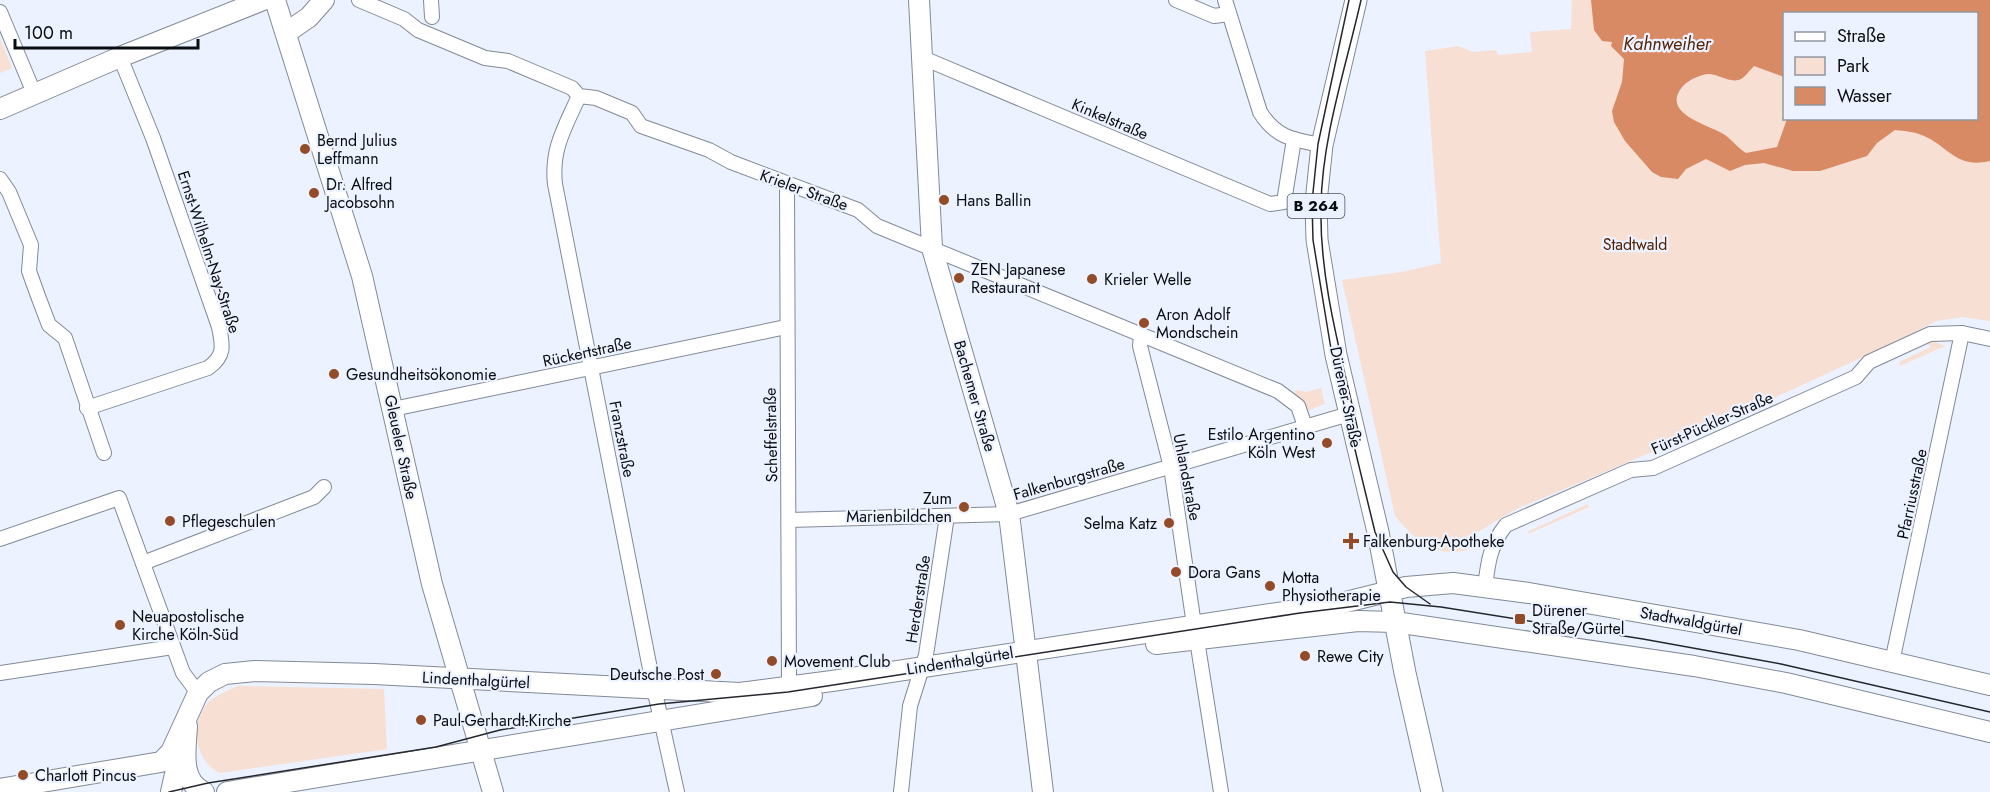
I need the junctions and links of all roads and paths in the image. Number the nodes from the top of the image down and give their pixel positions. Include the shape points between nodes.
1 (263, 0) edge
2 (275, 0) edge
3 (324, 0) edge
4 (359, 0) edge
5 (431, 0) edge
6 (919, 0) edge
7 (1176, 0) edge
8 (1225, 0) edge
9 (1356, 0) edge
10 (0, 12) edge
11 (1229, 15) junction
12 (432, 17) dead end
13 (286, 33) junction
14 (120, 57) junction
15 (923, 58) junction
16 (34, 93) junction
17 (579, 96) junction
18 (0, 109) edge
19 (1294, 139) junction
20 (1322, 144) junction
21 (0, 179) edge
22 (787, 183) junction
23 (932, 248) junction
24 (786, 327) junction
25 (1962, 333) junction
26 (1141, 336) junction
27 (1990, 339) edge
28 (591, 368) junction
29 (87, 408) junction
30 (393, 409) junction
31 (1349, 414) junction
32 (1305, 426) junction
33 (104, 453) dead end
34 (1171, 467) junction
35 (324, 487) dead end
36 (1009, 514) junction
37 (947, 516) junction
38 (789, 520) junction
39 (0, 539) edge
40 (143, 563) junction
41 (1485, 587) junction
42 (1389, 593) junction
43 (1395, 622) junction
44 (1195, 633) junction
45 (173, 647) junction
46 (1028, 656) junction
47 (1892, 662) junction
48 (0, 673) edge
49 (920, 673) junction
50 (461, 679) junction
51 (1990, 685) edge
52 (789, 687) junction
53 (656, 690) junction
54 (198, 693) junction
55 (187, 714) junction
56 (662, 722) junction
57 (1990, 732) edge
58 (481, 752) junction
59 (0, 789) edge
60 (171, 792) edge
61 (204, 792) edge
62 (227, 792) edge
63 (493, 792) edge
64 (677, 792) edge
65 (901, 792) edge
66 (1043, 792) edge
67 (1221, 792) edge
68 (1432, 792) edge

1 - 14 main road
2 - 13 main road, Gleueler Straße
3 - 13 main road via 309,17
4 - 17 street, Krieler Straße via 453,45 485,58 508,61 572,88
5 - 12 street
6 - 15 main road, Bachemer Straße
7 - 11 street via 1214,16
8 - 11 street
9 - 20 main road, Dürener Straße / B 264
10 - 16 street
11 - 19 street via 1260,112 1269,127
13 - 30 main road, Gleueler Straße via 362,276
14 - 16 main road
14 - 29 street, Ernst-Wilhelm-Nay-Straße via 153,138 224,348 219,360 208,368
15 - 19 street, Kinkelstraße via 1270,204 1284,202
15 - 23 main road, Bachemer Straße
16 - 18 main road
17 - 22 street, Krieler Straße via 623,109 632,113 641,126
17 - 28 street, Franzstraße via 552,164
19 - 20 street
20 - 31 main road, Dürener Straße / B 264 via 1317,240
21 - 29 street via 31,245 29,271 45,315 49,325 65,338
22 - 23 street, Krieler Straße via 858,210 877,226
22 - 24 street, Scheffelstraße
23 - 26 street, Krieler Straße
23 - 36 main road, Bachemer Straße
24 - 28 street, Rückertstraße
24 - 38 street, Scheffelstraße
25 - 27 street, Fürst-Pückler-Straße
25 - 41 street, Fürst-Pückler-Straße via 1930,334 1869,362 1856,377 1653,468 1631,471 1506,525 1488,555
25 - 47 street, Pfarriusstraße
26 - 32 street, Krieler Straße via 1278,391 1298,406
26 - 34 street, Uhlandstraße via 1140,346
28 - 30 street, Rückertstraße
28 - 53 street, Franzstraße
29 - 33 street
30 - 50 main road, Gleueler Straße via 432,584
31 - 32 street, Falkenburgstraße
31 - 42 main road, Dürener Straße / B 264
32 - 34 street, Falkenburgstraße
34 - 36 street, Falkenburgstraße
34 - 44 street, Uhlandstraße
35 - 40 street via 314,498
36 - 37 street, Falkenburgstraße
36 - 46 main road, Bachemer Straße
37 - 38 street, Falkenburgstraße
37 - 49 street, Herderstraße
38 - 52 street, Scheffelstraße
39 - 40 street via 118,498
40 - 45 street
41 - 42 main road, Stadtwaldgürtel via 1446,583
41 - 47 main road, Stadtwaldgürtel via 1787,638
42 - 43 main road, Dürener Straße / B 264
42 - 44 main road, Lindenthalgürtel
43 - 44 main road, Lindenthalgürtel via 1358,621
43 - 57 main road via 1786,683
43 - 68 main road, Dürener Straße / B 264
44 - 46 main road, Lindenthalgürtel via 1139,645
44 - 67 street, Uhlandstraße
45 - 48 street
45 - 54 street via 188,682
46 - 49 main road, Lindenthalgürtel
46 - 66 main road, Bachemer Straße
47 - 51 main road, Stadtwaldgürtel
49 - 52 main road, Lindenthalgürtel
49 - 56 main road, Lindenthalgürtel
49 - 65 street, Herderstraße via 910,706
50 - 53 main road, Lindenthalgürtel
50 - 54 main road, Lindenthalgürtel via 255,671 225,674
50 - 58 main road, Gleueler Straße
52 - 53 main road, Lindenthalgürtel via 719,693
53 - 56 street, Franzstraße
54 - 55 main road, Lindenthalgürtel
55 - 59 main road, Lindenthalgürtel via 171,752 161,762
55 - 60 main road, Lindenthalgürtel
55 - 61 main road, Lindenthalgürtel via 186,770 194,786
56 - 58 main road, Lindenthalgürtel
56 - 64 street, Franzstraße
58 - 62 main road, Lindenthalgürtel
58 - 63 main road, Gleueler Straße

